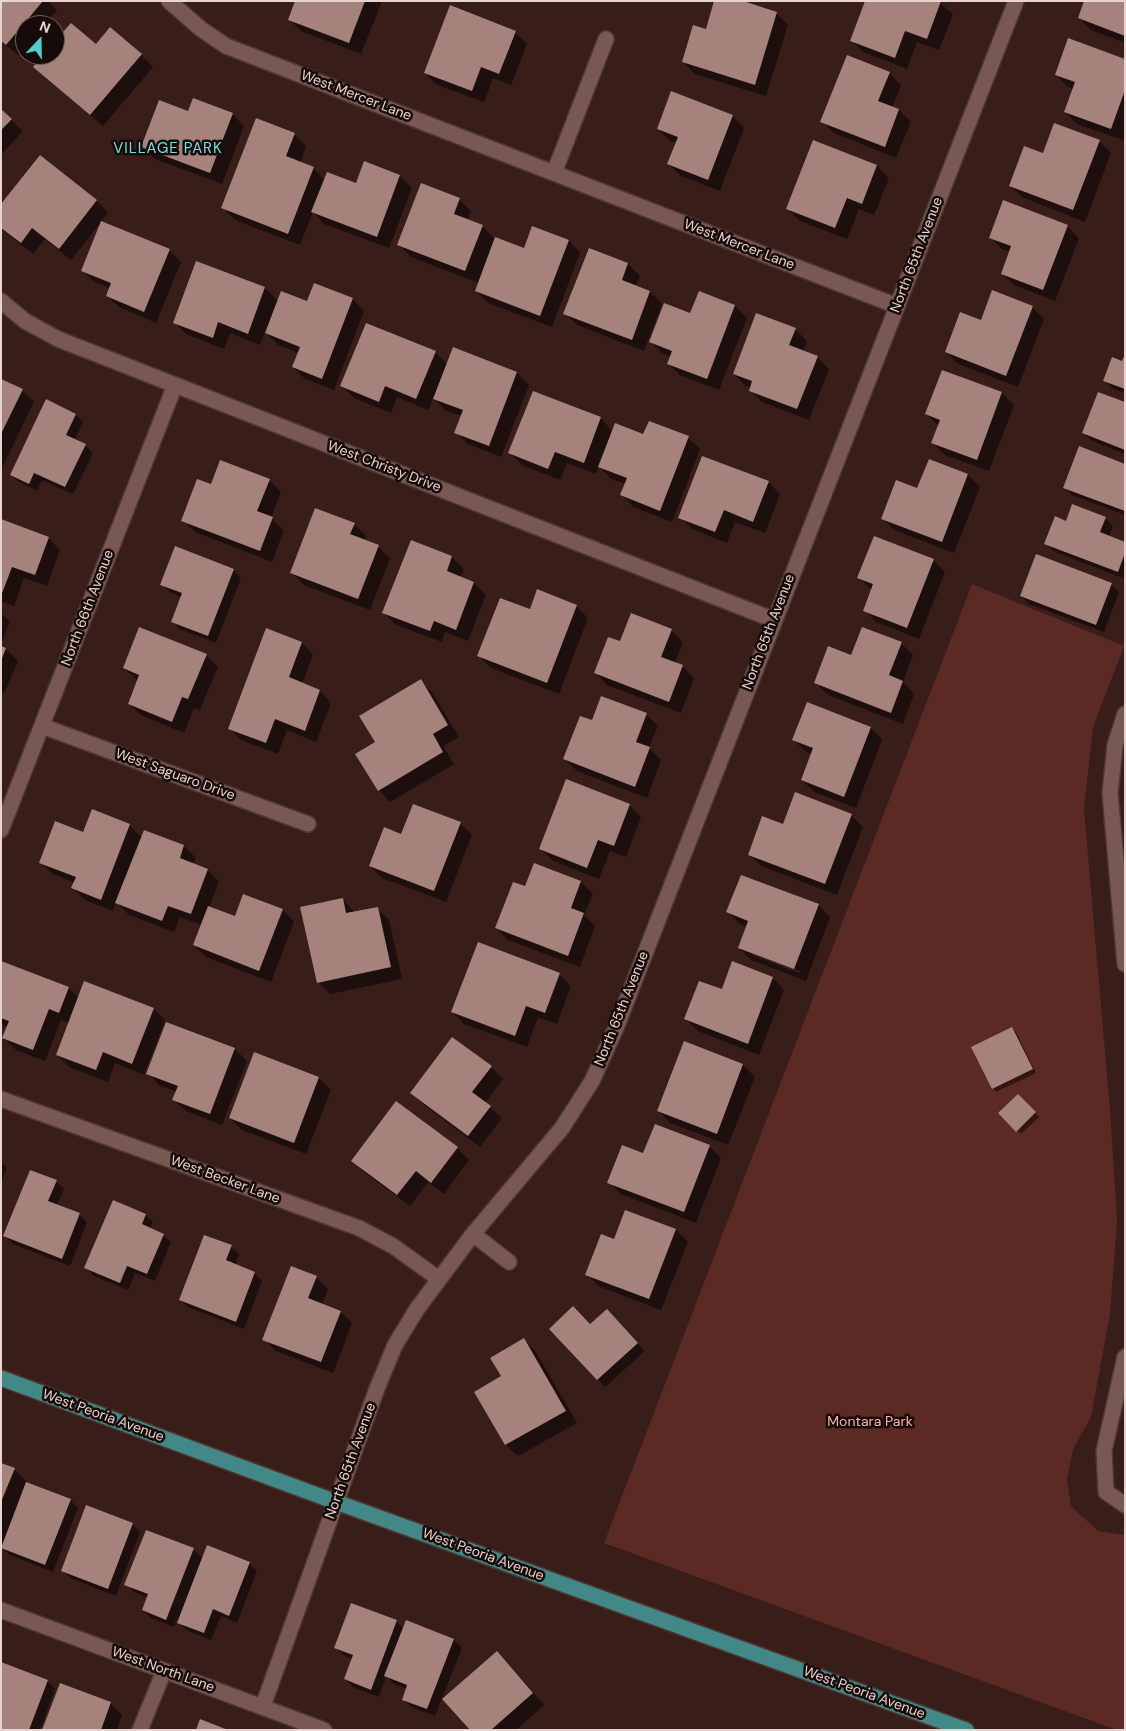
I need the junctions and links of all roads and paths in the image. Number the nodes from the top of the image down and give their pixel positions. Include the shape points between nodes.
1 (169, 1) edge
2 (1016, 1) edge
3 (606, 39) dead end
4 (554, 172) junction
5 (1, 301) edge
6 (897, 306) junction
7 (175, 385) junction
8 (774, 620) junction
9 (1125, 714) edge
10 (42, 726) junction
11 (308, 824) dead end
12 (1, 830) edge
13 (1125, 964) edge
14 (1, 1099) edge
15 (473, 1234) junction
16 (509, 1262) dead end
17 (439, 1279) junction
18 (1125, 1357) edge
19 (1, 1378) edge
20 (336, 1502) junction
21 (1125, 1504) edge
22 (1, 1610) edge
23 (164, 1671) junction
24 (263, 1706) junction
25 (140, 1730) edge
26 (324, 1730) edge
27 (966, 1730) edge

1 - 4 street, West Mercer Lane via 226,46
2 - 6 street, North 65th Avenue
3 - 4 street
4 - 6 street, West Mercer Lane
5 - 7 street, West Christy Drive via 25,321 58,339
6 - 8 street, North 65th Avenue
7 - 8 street, West Christy Drive
7 - 10 street, North 66th Avenue
8 - 15 street, North 65th Avenue via 616,1028 592,1081 562,1128
9 - 13 street via 1115,745 1110,792
10 - 11 street, West Saguaro Drive
10 - 12 street, North 66th Avenue
14 - 17 street, West Becker Lane via 358,1228 393,1246
15 - 16 street
15 - 17 street, North 65th Avenue
17 - 20 street, North 65th Avenue via 395,1345
18 - 21 street via 1104,1452 1106,1492
19 - 20 main road, West Peoria Avenue
20 - 24 street, North 65th Avenue
20 - 27 main road, West Peoria Avenue
22 - 23 street, West North Lane
23 - 24 street, West North Lane
23 - 25 street
24 - 26 street, West North Lane

